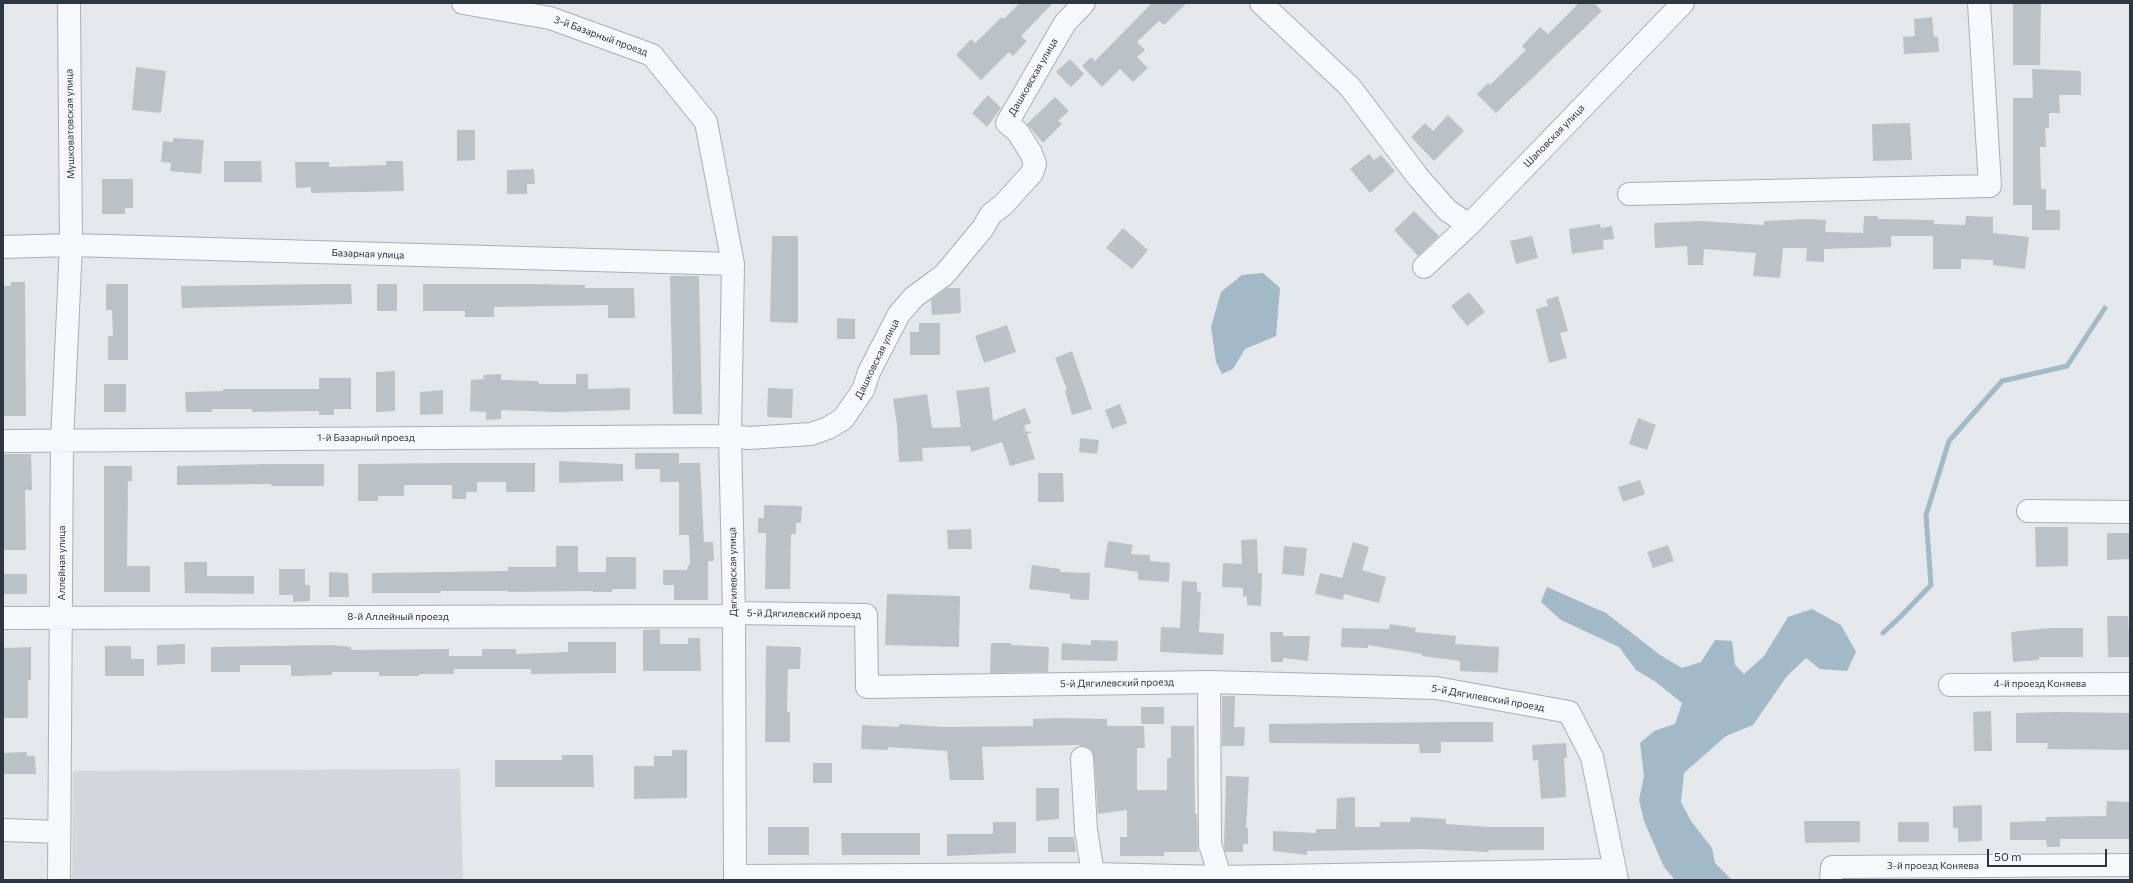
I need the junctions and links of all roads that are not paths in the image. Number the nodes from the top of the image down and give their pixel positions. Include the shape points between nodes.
1 (69, 3) edge
2 (463, 3) edge
3 (1084, 3) edge
4 (1261, 3) edge
5 (1682, 3) edge
6 (1979, 3) edge
7 (1629, 194) dead end
8 (1469, 224) junction
9 (3, 246) edge
10 (71, 246) junction
11 (733, 264) junction
12 (1424, 267) dead end
13 (730, 436) junction
14 (3, 441) edge
15 (62, 441) junction
16 (2028, 512) dead end
17 (2130, 512) edge
18 (734, 615) junction
19 (3, 618) edge
20 (62, 618) junction
21 (1209, 682) junction
22 (2130, 684) edge
23 (1950, 685) dead end
24 (1082, 758) dead end
25 (3, 830) edge
26 (59, 832) junction
27 (2130, 865) edge
28 (1832, 874) edge
29 (1615, 875) edge
30 (1094, 877) edge
31 (735, 878) edge
32 (1221, 879) edge
33 (59, 880) edge

1 - 10 street, Мушковатовская улица
2 - 11 street, 3-й Базарный проезд via 550,18 652,55 706,122
3 - 13 street, Дашковская улица via 1065,23 1007,122 1017,131 1031,153 1035,164 1032,173 1006,202 991,214 983,228 944,275 914,297 899,314 869,372 863,390 851,409 828,428 811,434 749,438
4 - 8 street via 1350,87 1442,205
5 - 8 street, Шаповская улица
6 - 7 street via 1990,186
8 - 12 street, Шаповская улица
9 - 10 street, Базарная улица
10 - 11 street, Базарная улица
10 - 15 street, Аллейная улица
11 - 13 street, Дягилевская улица
13 - 15 street, 1-й Базарный проезд
13 - 18 street, Дягилевская улица
14 - 15 street, 1-й Базарный проезд
15 - 20 street, Аллейная улица
16 - 17 street
18 - 20 street, 8-й Аллейный проезд
18 - 21 street, 5-й Дягилевский проезд via 866,615 867,687
18 - 31 street, Дягилевская улица
19 - 20 street, 8-й Аллейный проезд
20 - 26 street, Аллейная улица
21 - 29 street, 5-й Дягилевский проезд via 1436,688 1569,712 1592,757
21 - 32 street via 1210,844
22 - 23 street, 4-й проезд Коняева
24 - 30 street via 1086,830
25 - 26 street
26 - 33 street, Аллейная улица
27 - 28 street, 3-й проезд Коняева
29 - 32 street
30 - 31 street
30 - 32 street

